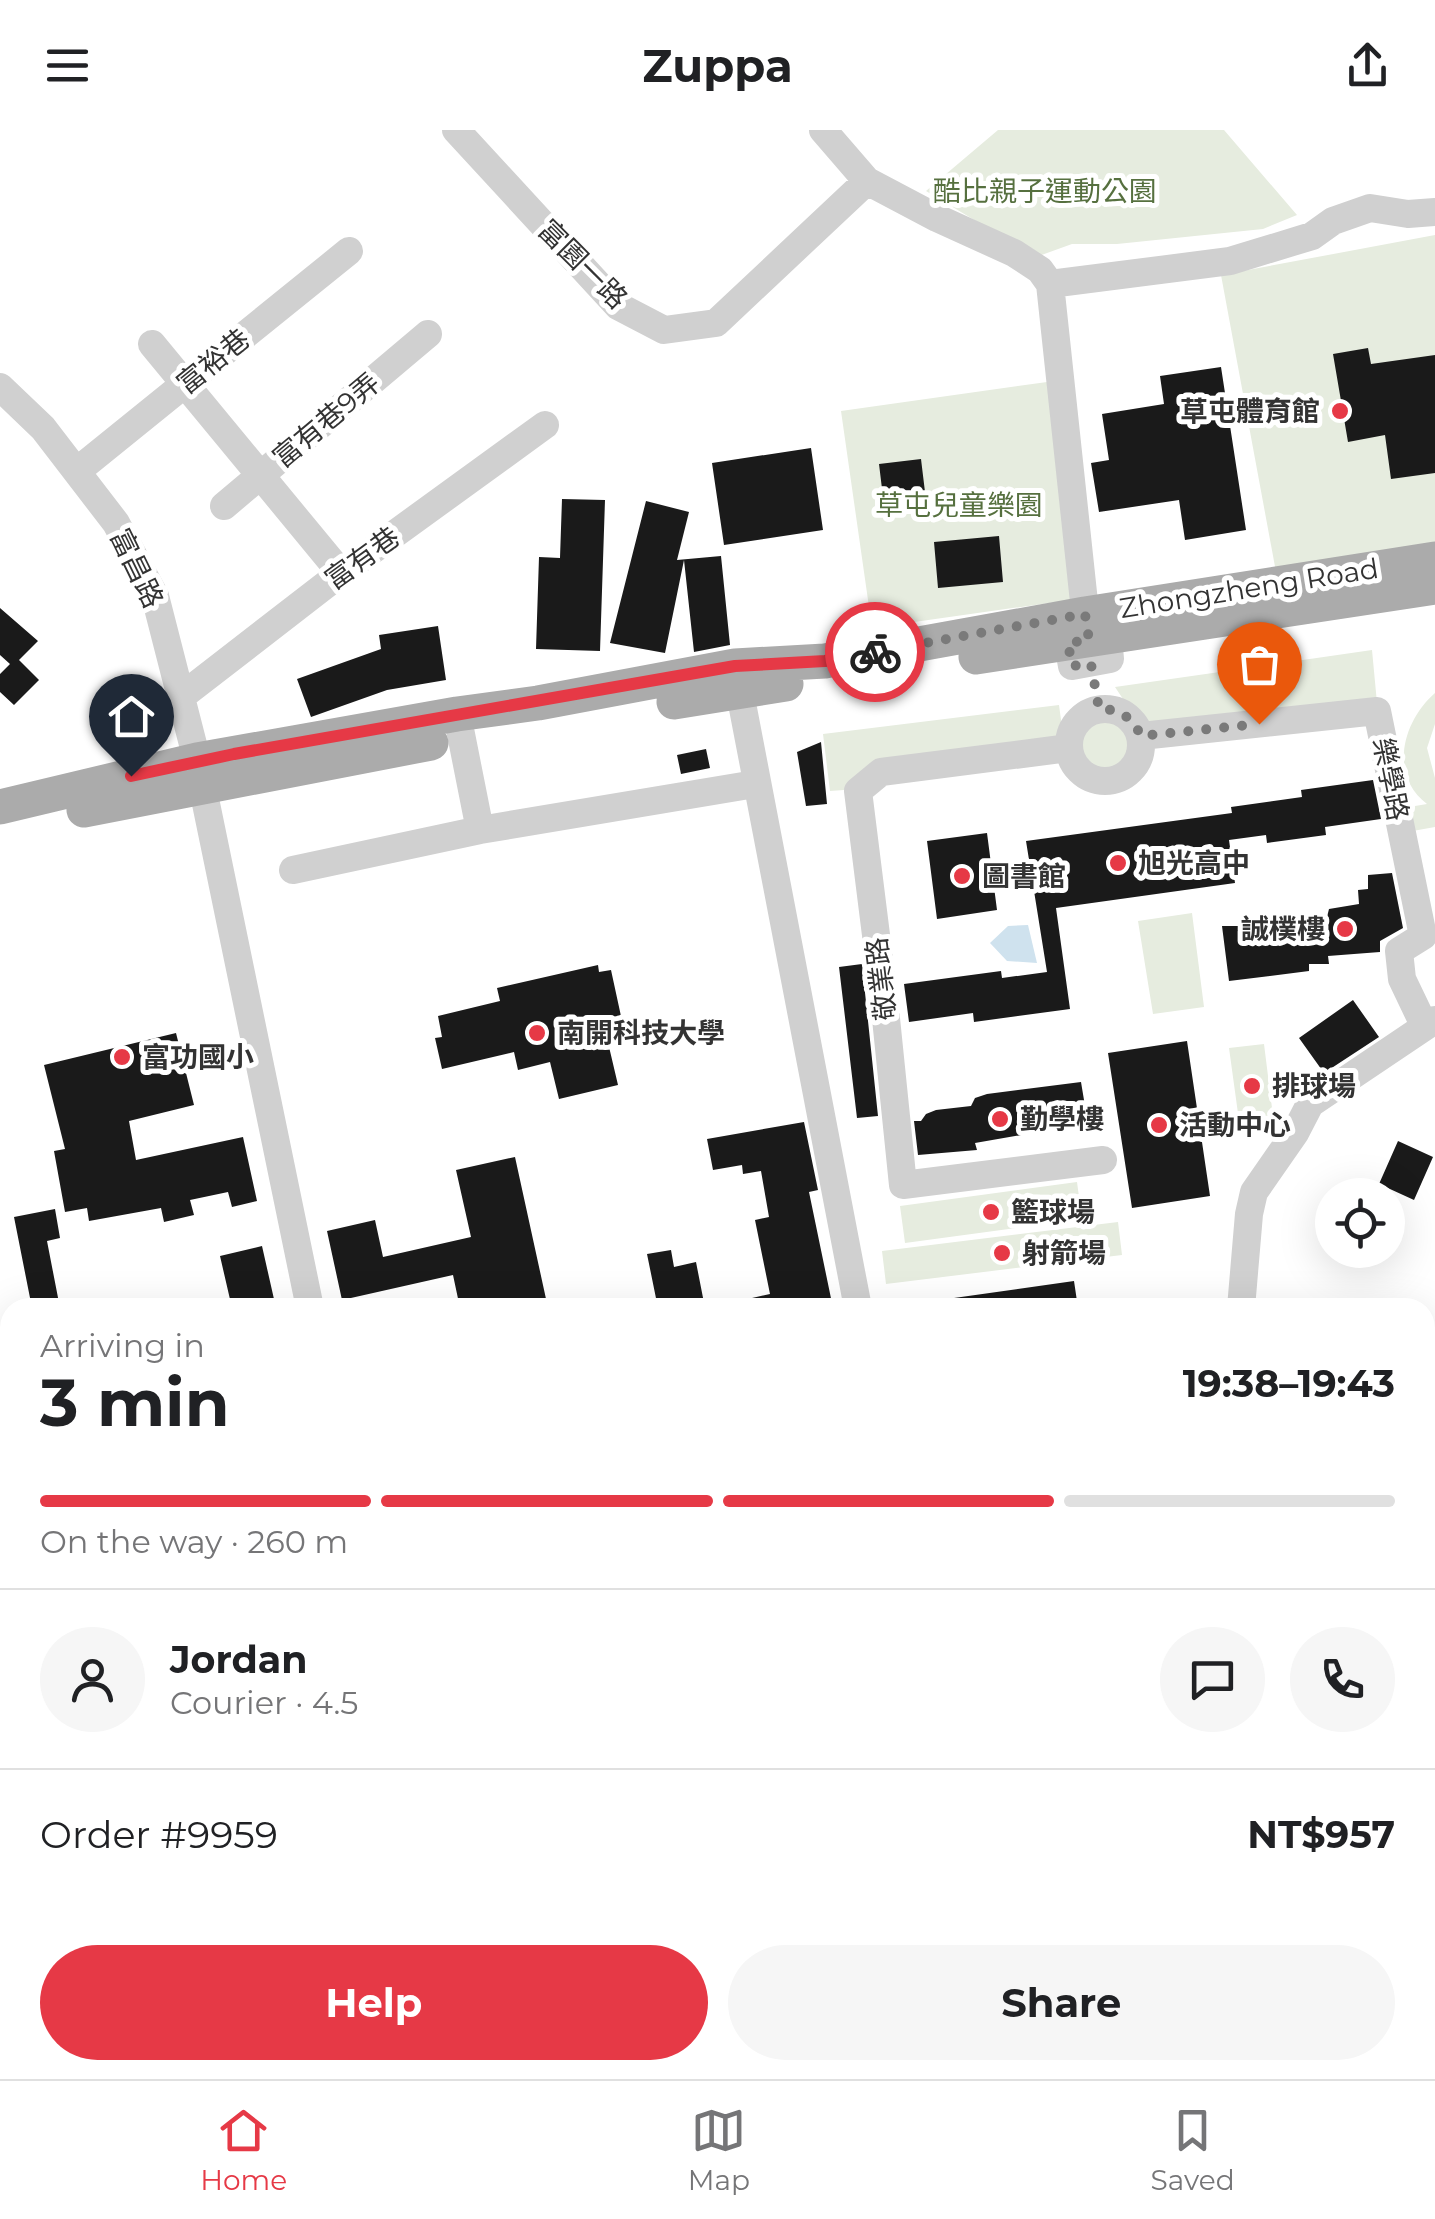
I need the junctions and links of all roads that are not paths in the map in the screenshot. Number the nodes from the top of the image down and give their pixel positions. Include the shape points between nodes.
1 (456, 130) edge
2 (823, 130) edge
3 (867, 181) junction
4 (1435, 212) edge
5 (348, 252) dead end
6 (1050, 284) junction
7 (428, 334) dead end
8 (152, 344) dead end
9 (184, 384) junction
10 (0, 387) edge
11 (545, 425) dead end
12 (77, 472) junction
13 (259, 477) junction
14 (224, 506) dead end
15 (1435, 560) edge
16 (341, 573) junction
17 (1435, 587) edge
18 (1088, 640) junction
19 (737, 678) junction
20 (182, 696) junction
21 (1099, 709) junction
22 (460, 725) junction
23 (1141, 736) junction
24 (1069, 748) junction
25 (199, 773) junction
26 (755, 784) junction
27 (0, 806) edge
28 (0, 828) edge
29 (480, 830) junction
30 (293, 870) dead end
31 (1430, 1022) edge
32 (1103, 1160) dead end
33 (308, 1298) edge
34 (856, 1298) edge
35 (1242, 1298) edge

1 - 3 street, 富園一路 via 618,306 664,330 716,323
2 - 3 street
3 - 6 street via 1014,253
4 - 6 street via 1370,208 1312,236 1230,261
5 - 9 street, 富裕巷
6 - 18 street
7 - 13 street, 富有巷9弄
8 - 9 street
9 - 12 street, 富裕巷
9 - 13 street
10 - 12 street, 富昌路 via 44,428
11 - 16 street, 富有巷
12 - 20 street, 富昌路 via 116,522 155,596
13 - 14 street, 富有巷9弄
13 - 16 street
15 - 18 main road, Zhongzheng Road
16 - 20 street, 富有巷
17 - 18 main road, Zhongzheng Road
18 - 19 main road, Zhongzheng Road
18 - 21 street
19 - 22 main road, Zhongzheng Road via 538,703
19 - 26 street
20 - 25 street, 富昌路
21 - 23 street via 1119,712
21 - 24 street via 1076,724
22 - 25 main road, Zhongzheng Road
22 - 29 street
23 - 24 street via 1134,768 1112,781 1078,770
23 - 31 street, 樂學路 via 1378,711 1423,936 1399,951 1402,979
24 - 32 street, 敬業路 via 881,772 858,790 903,1185
25 - 27 main road, Zhongzheng Road
25 - 28 main road, Zhongzheng Road
25 - 33 street, 富昌路
26 - 29 street
26 - 34 street
29 - 30 street
31 - 35 street via 1310,1104 1254,1192

